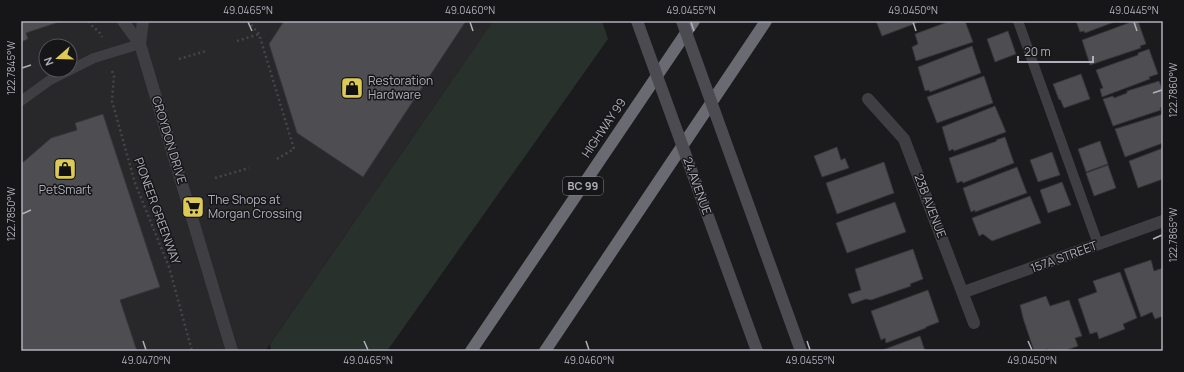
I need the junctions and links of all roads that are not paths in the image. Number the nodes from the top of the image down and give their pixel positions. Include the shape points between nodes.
1 (123, 21) edge
2 (143, 21) edge
3 (637, 21) edge
4 (682, 21) edge
5 (694, 21) edge
6 (766, 21) edge
7 (1018, 21) edge
8 (140, 44) junction
9 (868, 99) dead end
10 (21, 100) edge
11 (1163, 221) edge
12 (1098, 244) junction
13 (964, 292) junction
14 (974, 323) dead end
15 (232, 351) edge
16 (471, 351) edge
17 (545, 351) edge
18 (757, 351) edge
19 (801, 351) edge

1 - 8 street, CROYDON DRIVE
2 - 8 street, CROYDON DRIVE
3 - 18 main road, 24 AVENUE, bridge
4 - 19 main road, bridge
5 - 16 highway, HIGHWAY 99 / BC 99
6 - 17 highway
7 - 12 lane
8 - 10 lane via 94,58 50,80
8 - 15 street, CROYDON DRIVE
9 - 13 street, 23B AVENUE via 904,139
11 - 12 street, 157A STREET
12 - 13 street, 157A STREET
13 - 14 street, 23B AVENUE

